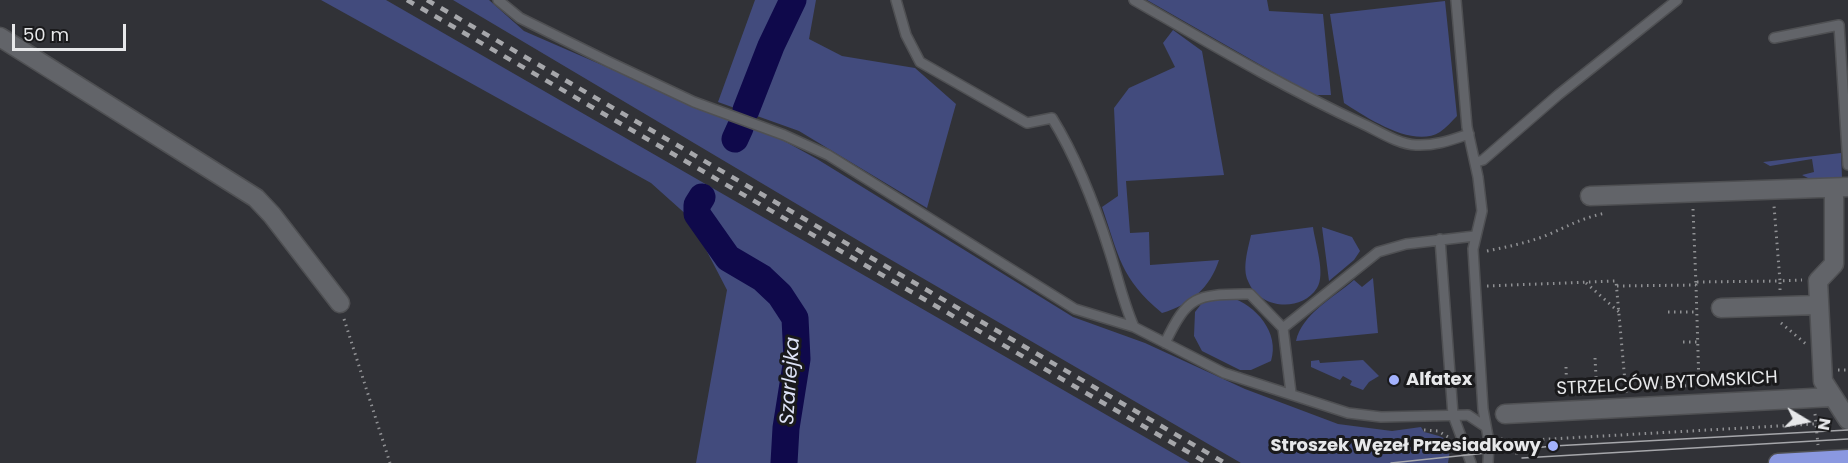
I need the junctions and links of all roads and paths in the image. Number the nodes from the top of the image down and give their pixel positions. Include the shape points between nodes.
1 (498, 0) edge
2 (896, 0) edge
3 (1134, 0) edge
4 (1456, 0) edge
5 (1677, 0) edge
6 (0, 37) edge
7 (1774, 38) dead end
8 (1469, 134) junction
9 (1476, 162) junction
10 (1848, 165) edge
11 (1841, 187) edge
12 (1590, 196) dead end
13 (1692, 200) junction
14 (1774, 205) dead end
15 (1704, 207) dead end
16 (1682, 208) dead end
17 (1616, 212) dead end
18 (1474, 236) junction
19 (1440, 238) junction
20 (1487, 251) dead end
21 (1585, 282) junction
22 (1696, 283) junction
23 (1487, 286) dead end
24 (1617, 286) junction
25 (340, 303) joint
26 (1818, 305) junction
27 (1721, 308) dead end
28 (1619, 312) junction
29 (1668, 312) dead end
30 (1697, 312) junction
31 (1779, 318) dead end
32 (1134, 327) junction
33 (1283, 328) junction
34 (1683, 342) dead end
35 (1698, 342) junction
36 (1165, 343) junction
37 (1809, 348) dead end
38 (1595, 358) dead end
39 (1566, 367) dead end
40 (1699, 386) dead end
41 (1291, 393) junction
42 (1813, 397) junction
43 (1832, 397) junction
44 (1626, 407) junction
45 (1598, 409) junction
46 (1568, 410) junction
47 (1504, 414) dead end
48 (1453, 415) junction
49 (1843, 422) edge
50 (1816, 424) junction
51 (1486, 427) junction
52 (1424, 430) dead end
53 (1501, 440) dead end
54 (1515, 441) junction
55 (1452, 444) dead end
56 (1826, 445) dead end
57 (1490, 452) junction
58 (1466, 454) junction
59 (1517, 458) dead end
60 (1848, 459) edge
61 (390, 463) edge
62 (1461, 463) edge
63 (1471, 463) edge
64 (1488, 463) edge
65 (1497, 463) edge
66 (1778, 463) edge

1 - 32 lane via 520,18 694,102 828,155 1075,309
2 - 32 lane via 906,35 920,62 1028,123 1052,118 1074,154
3 - 8 lane via 1395,139 1413,145 1437,144
4 - 8 lane
5 - 9 lane
6 - 25 street via 256,198
7 - 10 lane via 1839,26
8 - 9 lane
9 - 18 lane via 1482,211
11 - 13 street
11 - 26 street via 1834,264 1818,281
12 - 13 street
13 - 15 path
13 - 16 path
13 - 22 path
14 - 22 path via 1780,281
17 - 20 path via 1587,216 1535,239
18 - 19 lane
18 - 51 lane
19 - 33 lane via 1378,252
19 - 48 lane
21 - 23 path
21 - 24 path via 1616,281
21 - 28 path
22 - 24 path
22 - 30 path
24 - 28 path
25 - 61 path
26 - 27 street
26 - 43 street via 1823,381
28 - 44 path
29 - 30 path
30 - 35 path
31 - 37 path
32 - 36 lane
33 - 36 lane via 1250,294 1204,295 1179,314
33 - 41 lane
34 - 35 path
35 - 40 path
36 - 41 lane via 1224,373
38 - 45 path
39 - 46 path
41 - 48 lane via 1348,413 1381,417
42 - 43 street, STRZELCÓW BYTOMSKICH
42 - 44 street, STRZELCÓW BYTOMSKICH
42 - 50 path
43 - 49 street
44 - 45 street, STRZELCÓW BYTOMSKICH
45 - 46 street, STRZELCÓW BYTOMSKICH
46 - 47 street, STRZELCÓW BYTOMSKICH
48 - 51 lane via 1468,415
48 - 58 lane
49 - 50 path
50 - 54 path
50 - 56 path via 1817,446
51 - 57 lane
52 - 55 path via 1448,436
53 - 54 path
54 - 59 path
57 - 64 lane
57 - 65 lane
58 - 62 lane
58 - 63 lane
60 - 66 highway

